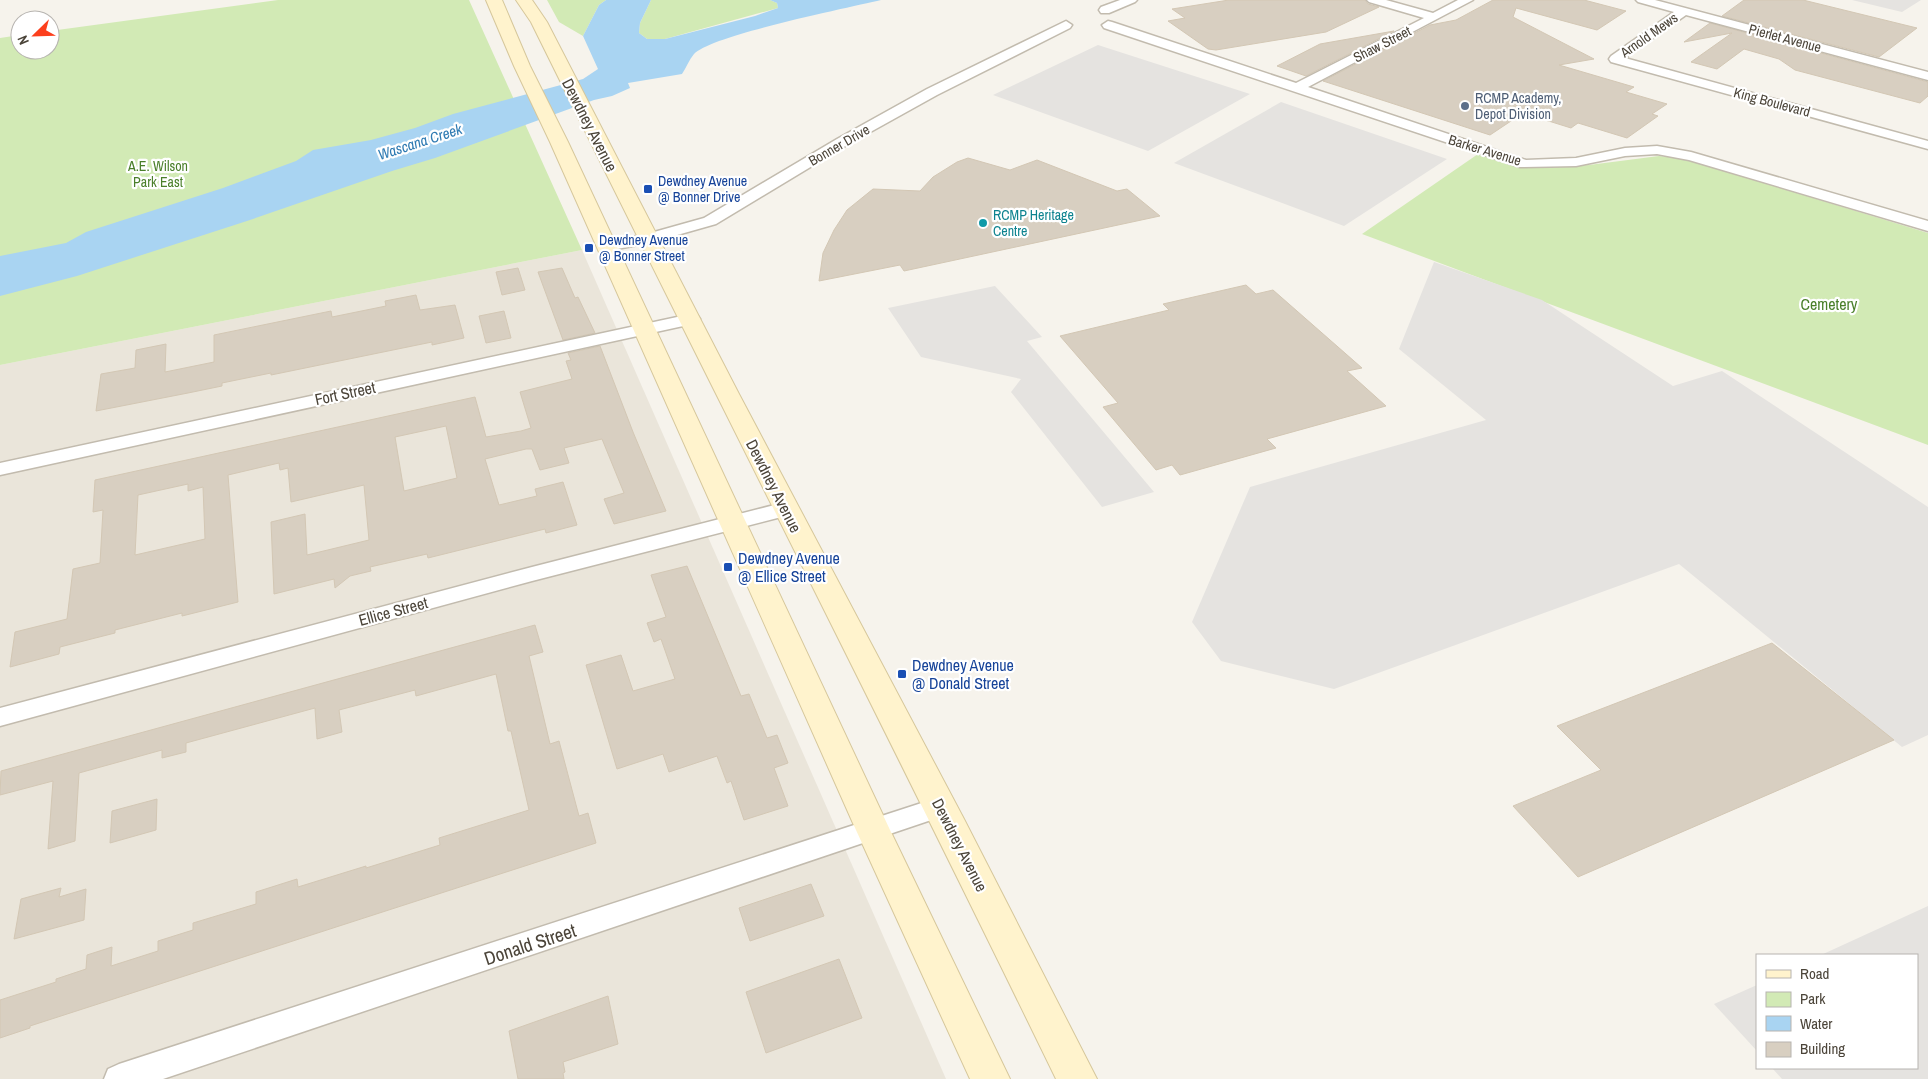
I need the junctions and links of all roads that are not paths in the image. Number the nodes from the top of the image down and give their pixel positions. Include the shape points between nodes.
1 (494, 0) edge
2 (524, 0) edge
3 (1131, 0) edge
4 (1373, 0) edge
5 (1467, 0) edge
6 (1642, 0) edge
7 (1105, 10) dead end
8 (1684, 11) junction
9 (1434, 18) junction
10 (1066, 25) dead end
11 (1108, 25) dead end
12 (1615, 59) joint
13 (1928, 76) edge
14 (1297, 88) junction
15 (1928, 146) edge
16 (1928, 226) edge
17 (649, 238) junction
18 (606, 246) junction
19 (691, 319) junction
20 (643, 329) junction
21 (0, 469) edge
22 (786, 509) junction
23 (733, 522) junction
24 (0, 717) edge
25 (940, 807) junction
26 (873, 830) junction
27 (119, 1079) edge
28 (990, 1079) edge
29 (1078, 1079) edge

1 - 18 main road, Dewdney Avenue
2 - 17 main road, Dewdney Avenue via 539,22
3 - 7 street
4 - 9 street
5 - 9 street, Shaw Street
6 - 8 street, Pierlet Avenue
8 - 12 street, Arnold Mews
8 - 13 street, Pierlet Avenue
9 - 14 street, Shaw Street
10 - 17 street, Bonner Drive via 932,92 710,221
11 - 14 street, Barker Avenue
12 - 15 street, King Boulevard
14 - 16 street, Barker Avenue via 1525,164 1576,162 1625,152 1657,150 1691,156
17 - 18 street, Bonner Drive
17 - 19 main road, Dewdney Avenue
18 - 20 main road, Dewdney Avenue
19 - 20 street, Fort Street
19 - 22 main road, Dewdney Avenue
20 - 21 street, Fort Street
20 - 23 main road, Dewdney Avenue
22 - 23 street, Ellice Street
22 - 25 main road, Dewdney Avenue
23 - 24 street, Ellice Street
23 - 26 main road, Dewdney Avenue
25 - 26 street, Donald Street
25 - 29 main road, Dewdney Avenue
26 - 27 street, Donald Street
26 - 28 main road, Dewdney Avenue

